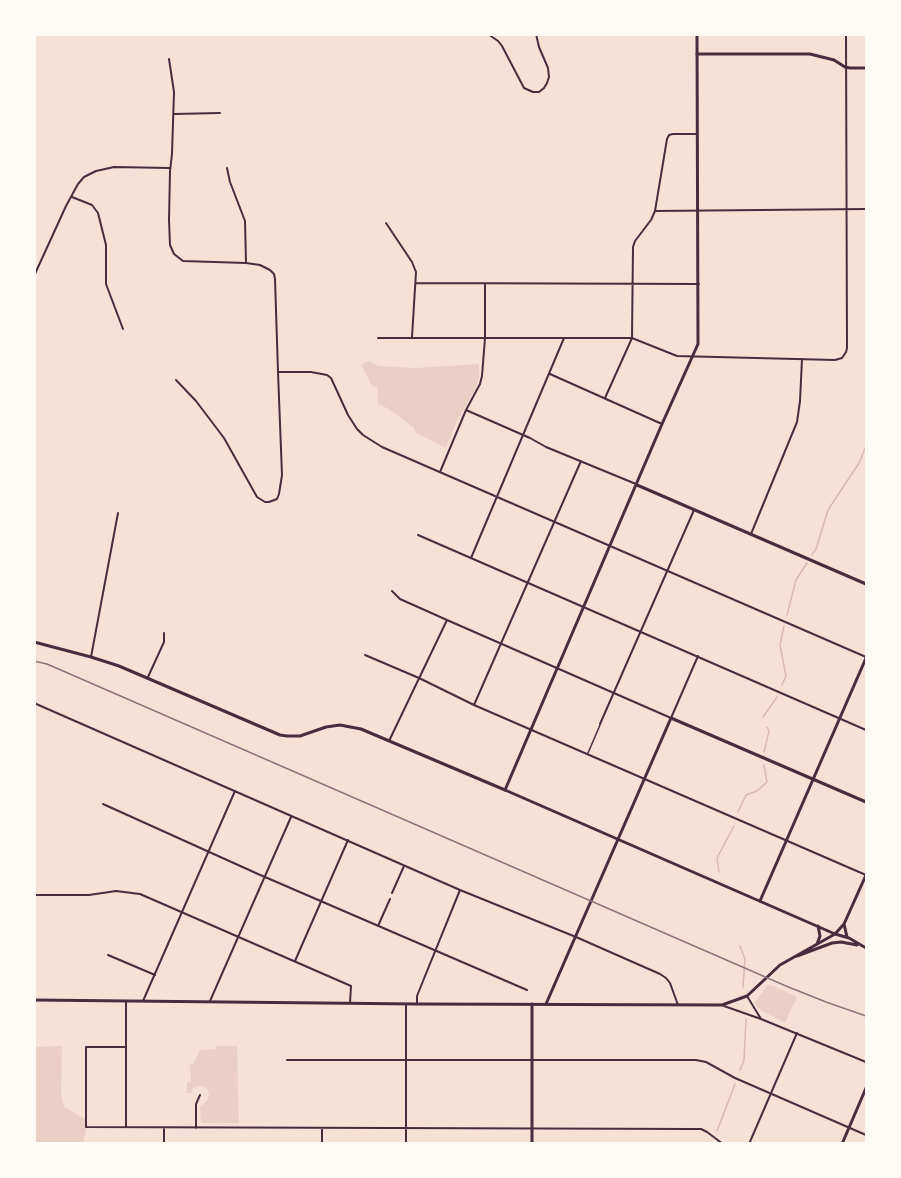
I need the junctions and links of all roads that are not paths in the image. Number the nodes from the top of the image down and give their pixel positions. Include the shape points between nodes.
1 (488, 34) edge
2 (536, 34) edge
3 (697, 34) edge
4 (846, 34) edge
5 (697, 54) junction
6 (169, 59) dead end
7 (845, 67) junction
8 (867, 68) edge
9 (220, 113) dead end
10 (174, 114) junction
11 (697, 134) junction
12 (170, 168) junction
13 (227, 168) dead end
14 (72, 197) junction
15 (847, 209) junction
16 (867, 209) edge
17 (655, 211) junction
18 (698, 211) junction
19 (386, 223) dead end
20 (246, 263) junction
21 (34, 276) edge
22 (416, 284) junction
23 (485, 284) junction
24 (633, 284) junction
25 (699, 284) junction
26 (123, 329) dead end
27 (378, 338) dead end
28 (412, 338) junction
29 (485, 338) junction
30 (564, 338) junction
31 (632, 338) junction
32 (692, 356) junction
33 (802, 359) junction
34 (278, 372) junction
35 (549, 374) junction
36 (176, 380) dead end
37 (605, 398) junction
38 (466, 410) junction
39 (662, 424) junction
40 (524, 435) junction
41 (581, 462) junction
42 (440, 472) junction
43 (637, 485) junction
44 (497, 497) junction
45 (694, 509) junction
46 (118, 513) dead end
47 (555, 522) junction
48 (751, 534) junction
49 (418, 535) dead end
50 (610, 545) junction
51 (471, 558) junction
52 (667, 571) junction
53 (528, 583) junction
54 (867, 584) edge
55 (392, 591) dead end
56 (584, 607) junction
57 (447, 620) junction
58 (641, 632) junction
59 (164, 633) dead end
60 (34, 642) edge
61 (501, 644) junction
62 (366, 655) dead end
63 (698, 656) junction
64 (91, 657) junction
65 (867, 658) edge
66 (557, 668) junction
67 (148, 677) junction
68 (419, 678) junction
69 (614, 693) junction
70 (34, 703) edge
71 (474, 705) junction
72 (671, 718) junction
73 (840, 718) junction
74 (600, 724) joint
75 (531, 730) junction
76 (867, 730) edge
77 (389, 741) junction
78 (587, 754) junction
79 (644, 778) junction
80 (814, 779) junction
81 (505, 790) junction
82 (234, 791) junction
83 (867, 802) edge
84 (103, 804) dead end
85 (291, 816) junction
86 (348, 840) junction
87 (617, 840) junction
88 (787, 841) junction
89 (209, 851) junction
90 (404, 865) junction
91 (866, 874) edge
92 (266, 876) junction
93 (460, 890) junction
94 (392, 893) dead end
95 (34, 895) edge
96 (390, 899) dead end
97 (321, 901) junction
98 (760, 901) junction
99 (182, 912) junction
100 (844, 924) junction
101 (378, 926) junction
102 (818, 926) junction
103 (836, 934) junction
104 (238, 937) junction
105 (576, 937) junction
106 (846, 937) junction
107 (817, 944) junction
108 (865, 947) edge
109 (435, 950) junction
110 (108, 955) dead end
111 (787, 960) junction
112 (295, 962) junction
113 (155, 975) junction
114 (527, 990) dead end
115 (747, 996) junction
116 (34, 1000) edge
117 (126, 1000) junction
118 (143, 1001) junction
119 (210, 1001) junction
120 (350, 1003) junction
121 (406, 1004) junction
122 (417, 1004) junction
123 (532, 1004) junction
124 (546, 1004) junction
125 (678, 1005) junction
126 (722, 1005) junction
127 (761, 1019) junction
128 (797, 1033) junction
129 (126, 1047) junction
130 (406, 1059) junction
131 (287, 1060) dead end
132 (532, 1060) junction
133 (867, 1062) edge
134 (867, 1088) edge
135 (770, 1094) junction
136 (200, 1095) dead end
137 (126, 1127) junction
138 (164, 1128) junction
139 (196, 1128) junction
140 (322, 1128) junction
141 (406, 1128) junction
142 (532, 1128) junction
143 (849, 1128) junction
144 (867, 1135) edge
145 (164, 1143) edge
146 (322, 1143) edge
147 (406, 1143) edge
148 (532, 1143) edge
149 (723, 1143) edge
150 (749, 1143) edge
151 (842, 1143) edge

1 - 2 street via 502,46 524,88 539,92 549,77
3 - 5 main road
4 - 7 street
5 - 7 main road via 810,54
5 - 11 main road
6 - 10 street
7 - 8 main road
7 - 15 street
9 - 10 street
10 - 12 street
11 - 17 street via 668,137
11 - 18 main road
12 - 14 street via 105,168 84,177
12 - 20 street via 169,240 174,254 188,262
13 - 20 street via 245,221
14 - 21 street
14 - 26 street via 98,213 106,245 106,284
15 - 16 street
15 - 18 street
15 - 33 street via 845,355 840,360
17 - 18 street
17 - 24 street via 633,244
18 - 25 main road
19 - 22 street via 414,266
20 - 34 street via 274,274
22 - 23 street
22 - 28 street
23 - 24 street
23 - 29 street
24 - 25 street
24 - 31 street
25 - 32 main road via 699,339
27 - 28 street
28 - 29 street
29 - 30 street
29 - 38 street via 480,384
30 - 31 street
30 - 35 street
31 - 32 street via 677,356
31 - 37 street
32 - 33 street
32 - 39 main road
33 - 48 street via 797,422
34 - 36 street via 282,475 277,499 269,502 257,497 224,438
34 - 42 street via 327,375 363,435
35 - 37 street
35 - 40 street
37 - 39 street
38 - 40 street
38 - 42 street
39 - 43 main road
40 - 41 street
40 - 44 street
41 - 43 street
41 - 47 street
42 - 44 street
43 - 45 main road
43 - 50 main road
44 - 47 street
44 - 51 street
45 - 48 main road
45 - 52 street
46 - 64 street
47 - 50 street
47 - 53 street
48 - 54 main road
49 - 51 street
50 - 52 street
50 - 56 main road
51 - 53 street
52 - 58 street
52 - 65 street
53 - 56 street
53 - 61 street
55 - 57 street
56 - 58 street
56 - 66 main road
57 - 61 street
57 - 68 street
58 - 63 street
58 - 69 street
59 - 67 street via 164,642
60 - 64 main road
61 - 66 street
61 - 71 street
62 - 68 street
63 - 72 street
63 - 73 street
64 - 67 main road
65 - 73 main road
66 - 69 street
66 - 75 main road
67 - 77 main road via 280,735 300,736 346,725
68 - 71 street
68 - 77 street
69 - 72 street
69 - 74 street
70 - 82 street
71 - 75 street
72 - 79 main road
72 - 80 main road
73 - 76 street
73 - 80 main road
74 - 78 lane
75 - 78 street
75 - 81 main road
77 - 81 main road
78 - 79 street
79 - 87 main road
79 - 88 street
80 - 83 main road
80 - 88 main road
81 - 87 main road
82 - 85 street
82 - 89 street
84 - 89 street
85 - 86 street
85 - 92 street
86 - 90 street
86 - 97 street
87 - 98 main road
87 - 105 main road
88 - 91 street
88 - 98 main road
89 - 92 street
89 - 99 street
90 - 93 street
90 - 94 street
91 - 100 main road
92 - 97 street
92 - 104 street
93 - 105 street
93 - 109 street
95 - 99 street via 116,891 140,894
96 - 101 street
97 - 101 street
97 - 112 street
98 - 102 main road
99 - 104 street
99 - 113 street
100 - 103 main road
100 - 106 main road
101 - 109 street
102 - 103 main road
102 - 107 main road
103 - 106 main road
103 - 107 main road
104 - 112 street
104 - 119 street
105 - 124 main road
105 - 125 street via 666,978
106 - 108 main road
107 - 111 main road
108 - 111 main road via 832,943
109 - 114 street
109 - 122 street
110 - 113 street
111 - 115 main road
112 - 120 street via 351,986
113 - 118 street
115 - 126 main road
115 - 127 street
116 - 117 main road
117 - 118 main road
117 - 129 street
118 - 119 main road
119 - 120 main road
120 - 121 main road
121 - 122 main road
121 - 130 street
122 - 123 main road
123 - 124 main road
123 - 132 main road
124 - 125 main road
125 - 126 main road
126 - 127 street
127 - 128 street
128 - 133 street
128 - 135 street
129 - 137 street
129 - 137 street via 86,1047 86,1127
130 - 131 street
130 - 132 street
130 - 141 street
132 - 135 street via 696,1060
132 - 142 main road
134 - 143 main road
135 - 143 street
135 - 150 street
136 - 139 street
137 - 138 street
138 - 139 street
138 - 145 street
139 - 140 street
140 - 141 street
140 - 146 street
141 - 142 street
141 - 147 street
142 - 148 main road
142 - 149 street via 701,1129
143 - 144 street
143 - 151 main road

